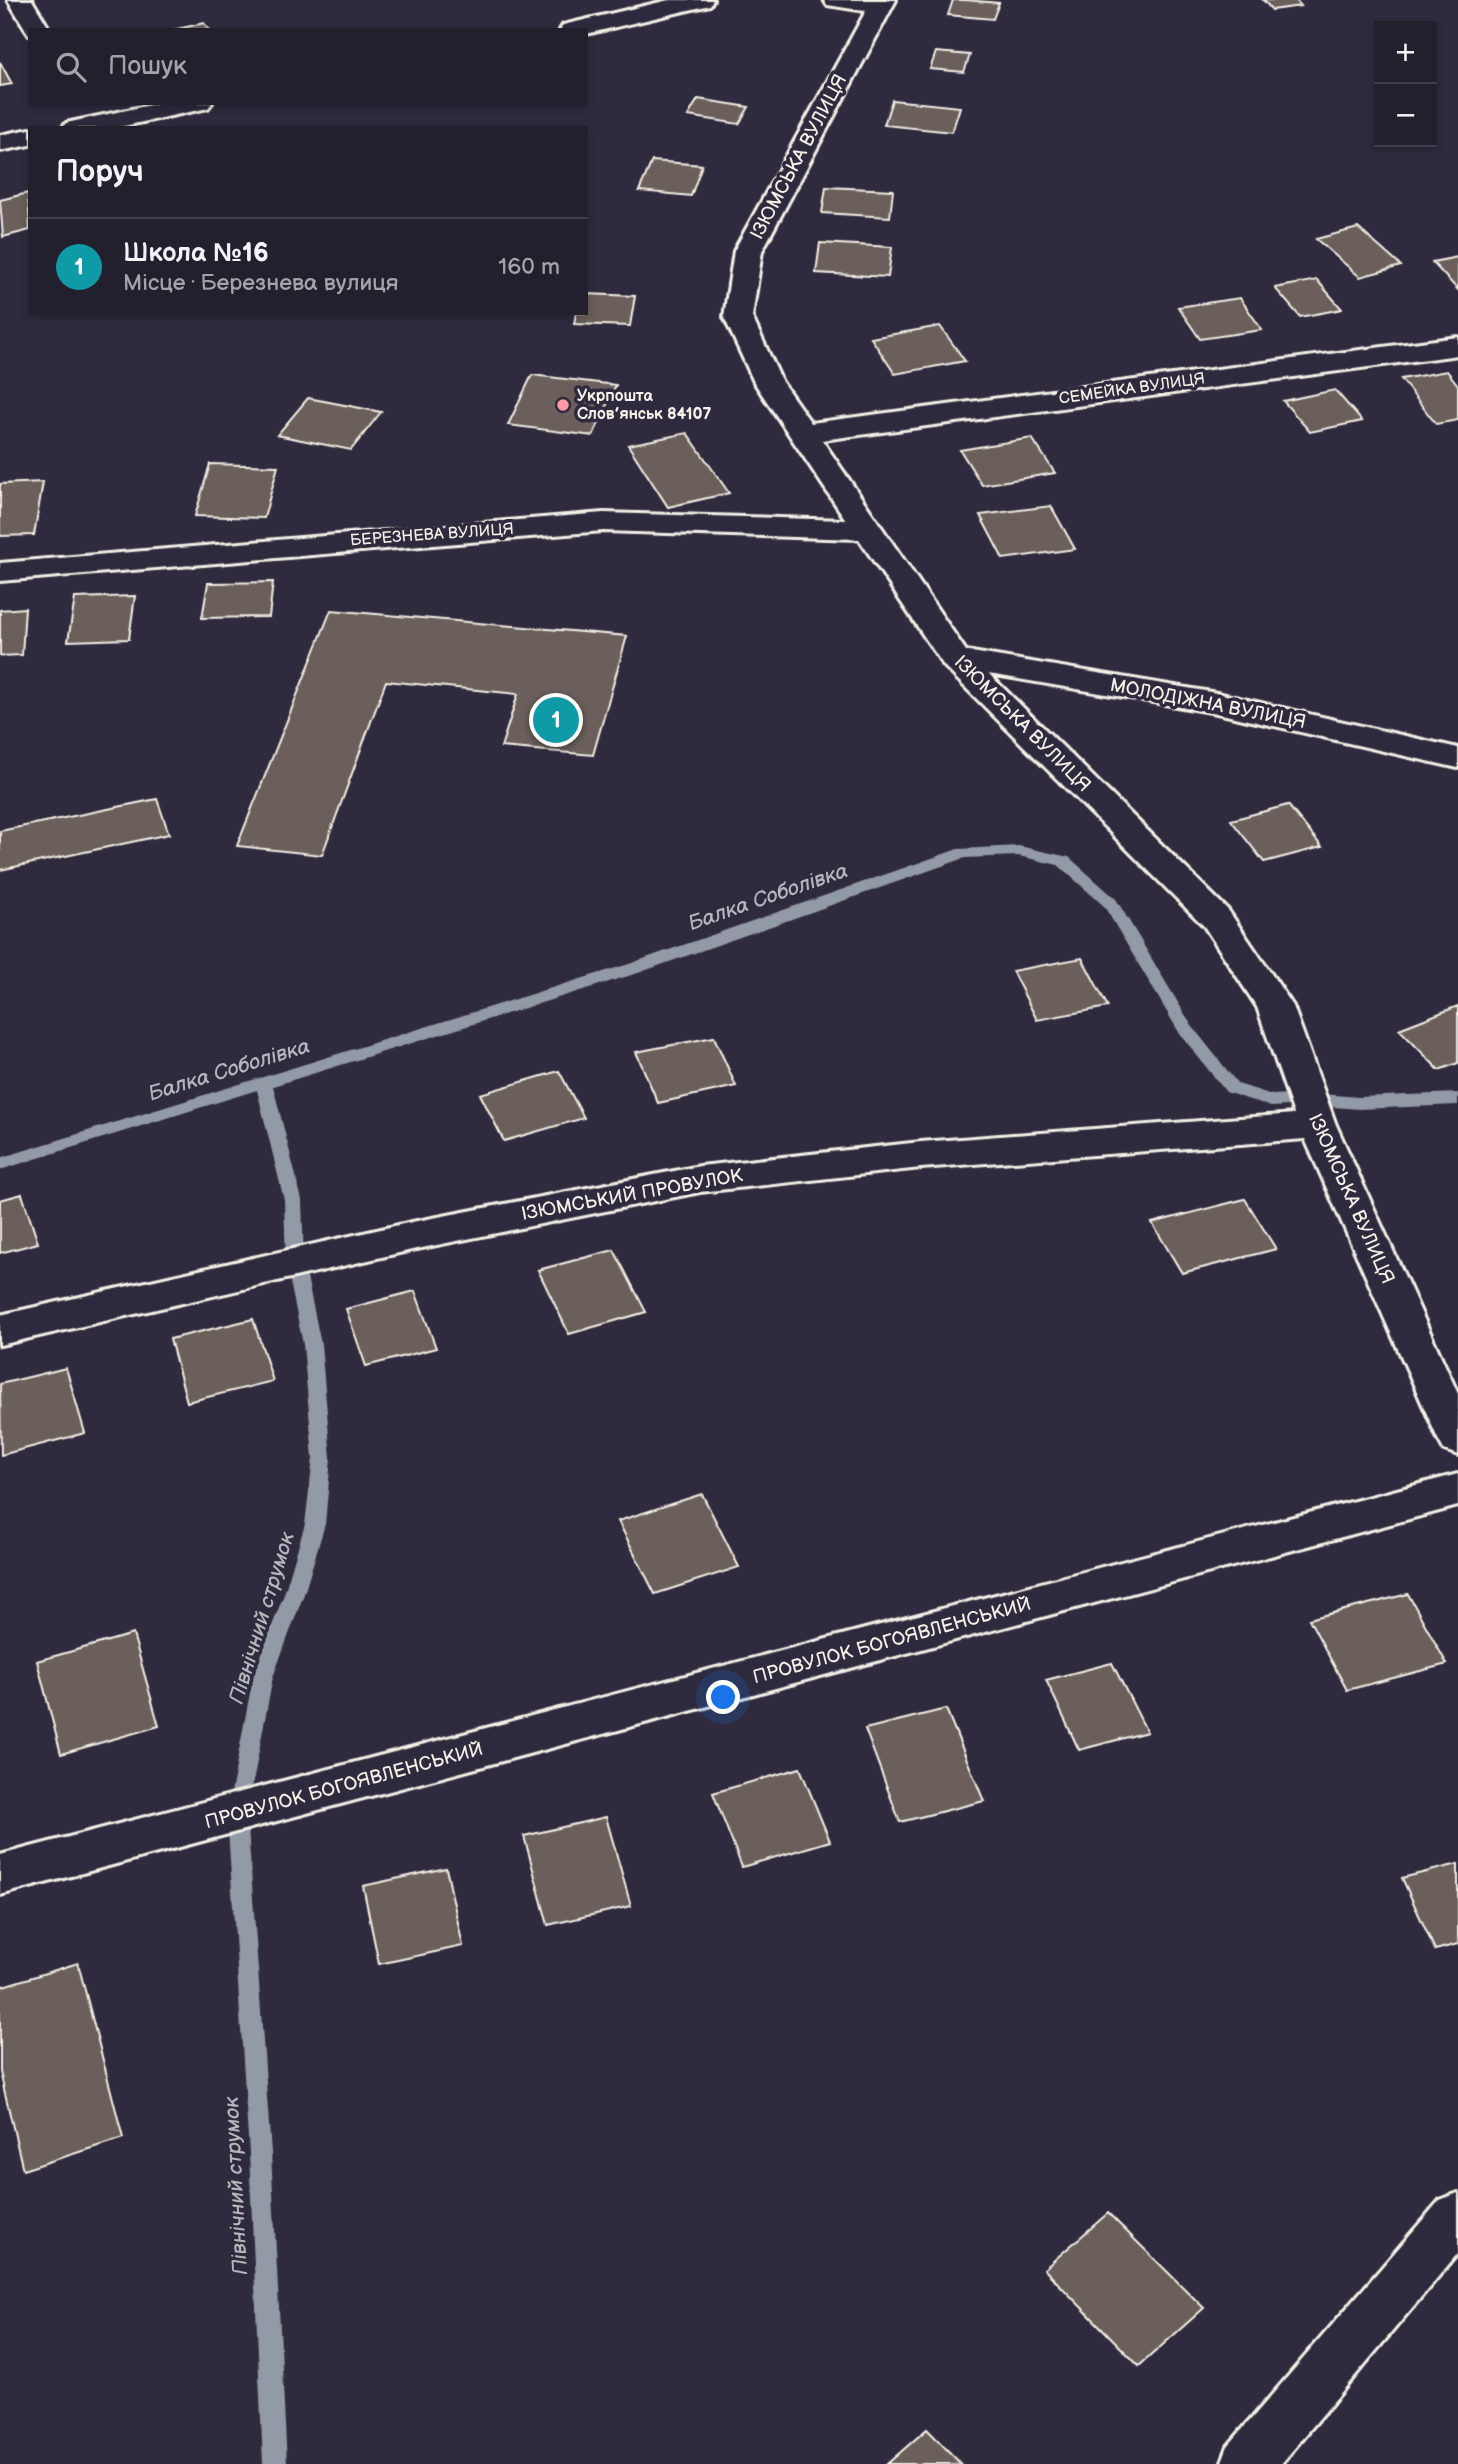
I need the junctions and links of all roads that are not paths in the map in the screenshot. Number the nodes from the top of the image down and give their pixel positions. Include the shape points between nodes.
1 (20, 0) edge
2 (701, 0) edge
3 (836, 0) edge
4 (882, 3) edge
5 (37, 28) edge
6 (581, 28) edge
7 (184, 105) edge
8 (86, 118) edge
9 (28, 137) edge
10 (0, 144) edge
11 (1458, 346) edge
12 (805, 433) junction
13 (866, 530) junction
14 (0, 572) edge
15 (955, 659) junction
16 (1458, 758) edge
17 (1317, 1125) junction
18 (0, 1331) edge
19 (1458, 1439) edge
20 (1458, 1490) edge
21 (0, 1875) edge
22 (1458, 2216) edge
23 (1247, 2464) edge

1 - 5 street
2 - 6 street
3 - 4 street
4 - 12 street, ІЗЮМСЬКА ВУЛИЦЯ via 748,251 738,317 768,382
7 - 8 street
9 - 10 street
11 - 12 street, СЕМЕЙКА ВУЛИЦЯ
12 - 13 street, ІЗЮМСЬКА ВУЛИЦЯ
13 - 14 street, БЕРЕЗНЕВА ВУЛИЦЯ via 603,522
13 - 15 street, ІЗЮМСЬКА ВУЛИЦЯ
15 - 16 street, МОЛОДІЖНА ВУЛИЦЯ via 1217,702
15 - 17 street, ІЗЮМСЬКА ВУЛИЦЯ via 1216,918 1275,1006
17 - 18 street, ІЗЮМСЬКИЙ ПРОВУЛОК via 921,1155 700,1179 412,1236
17 - 19 street, ІЗЮМСЬКА ВУЛИЦЯ
20 - 21 street, ПРОВУЛОК БОГОЯВЛЕНСЬКИЙ
22 - 23 street

